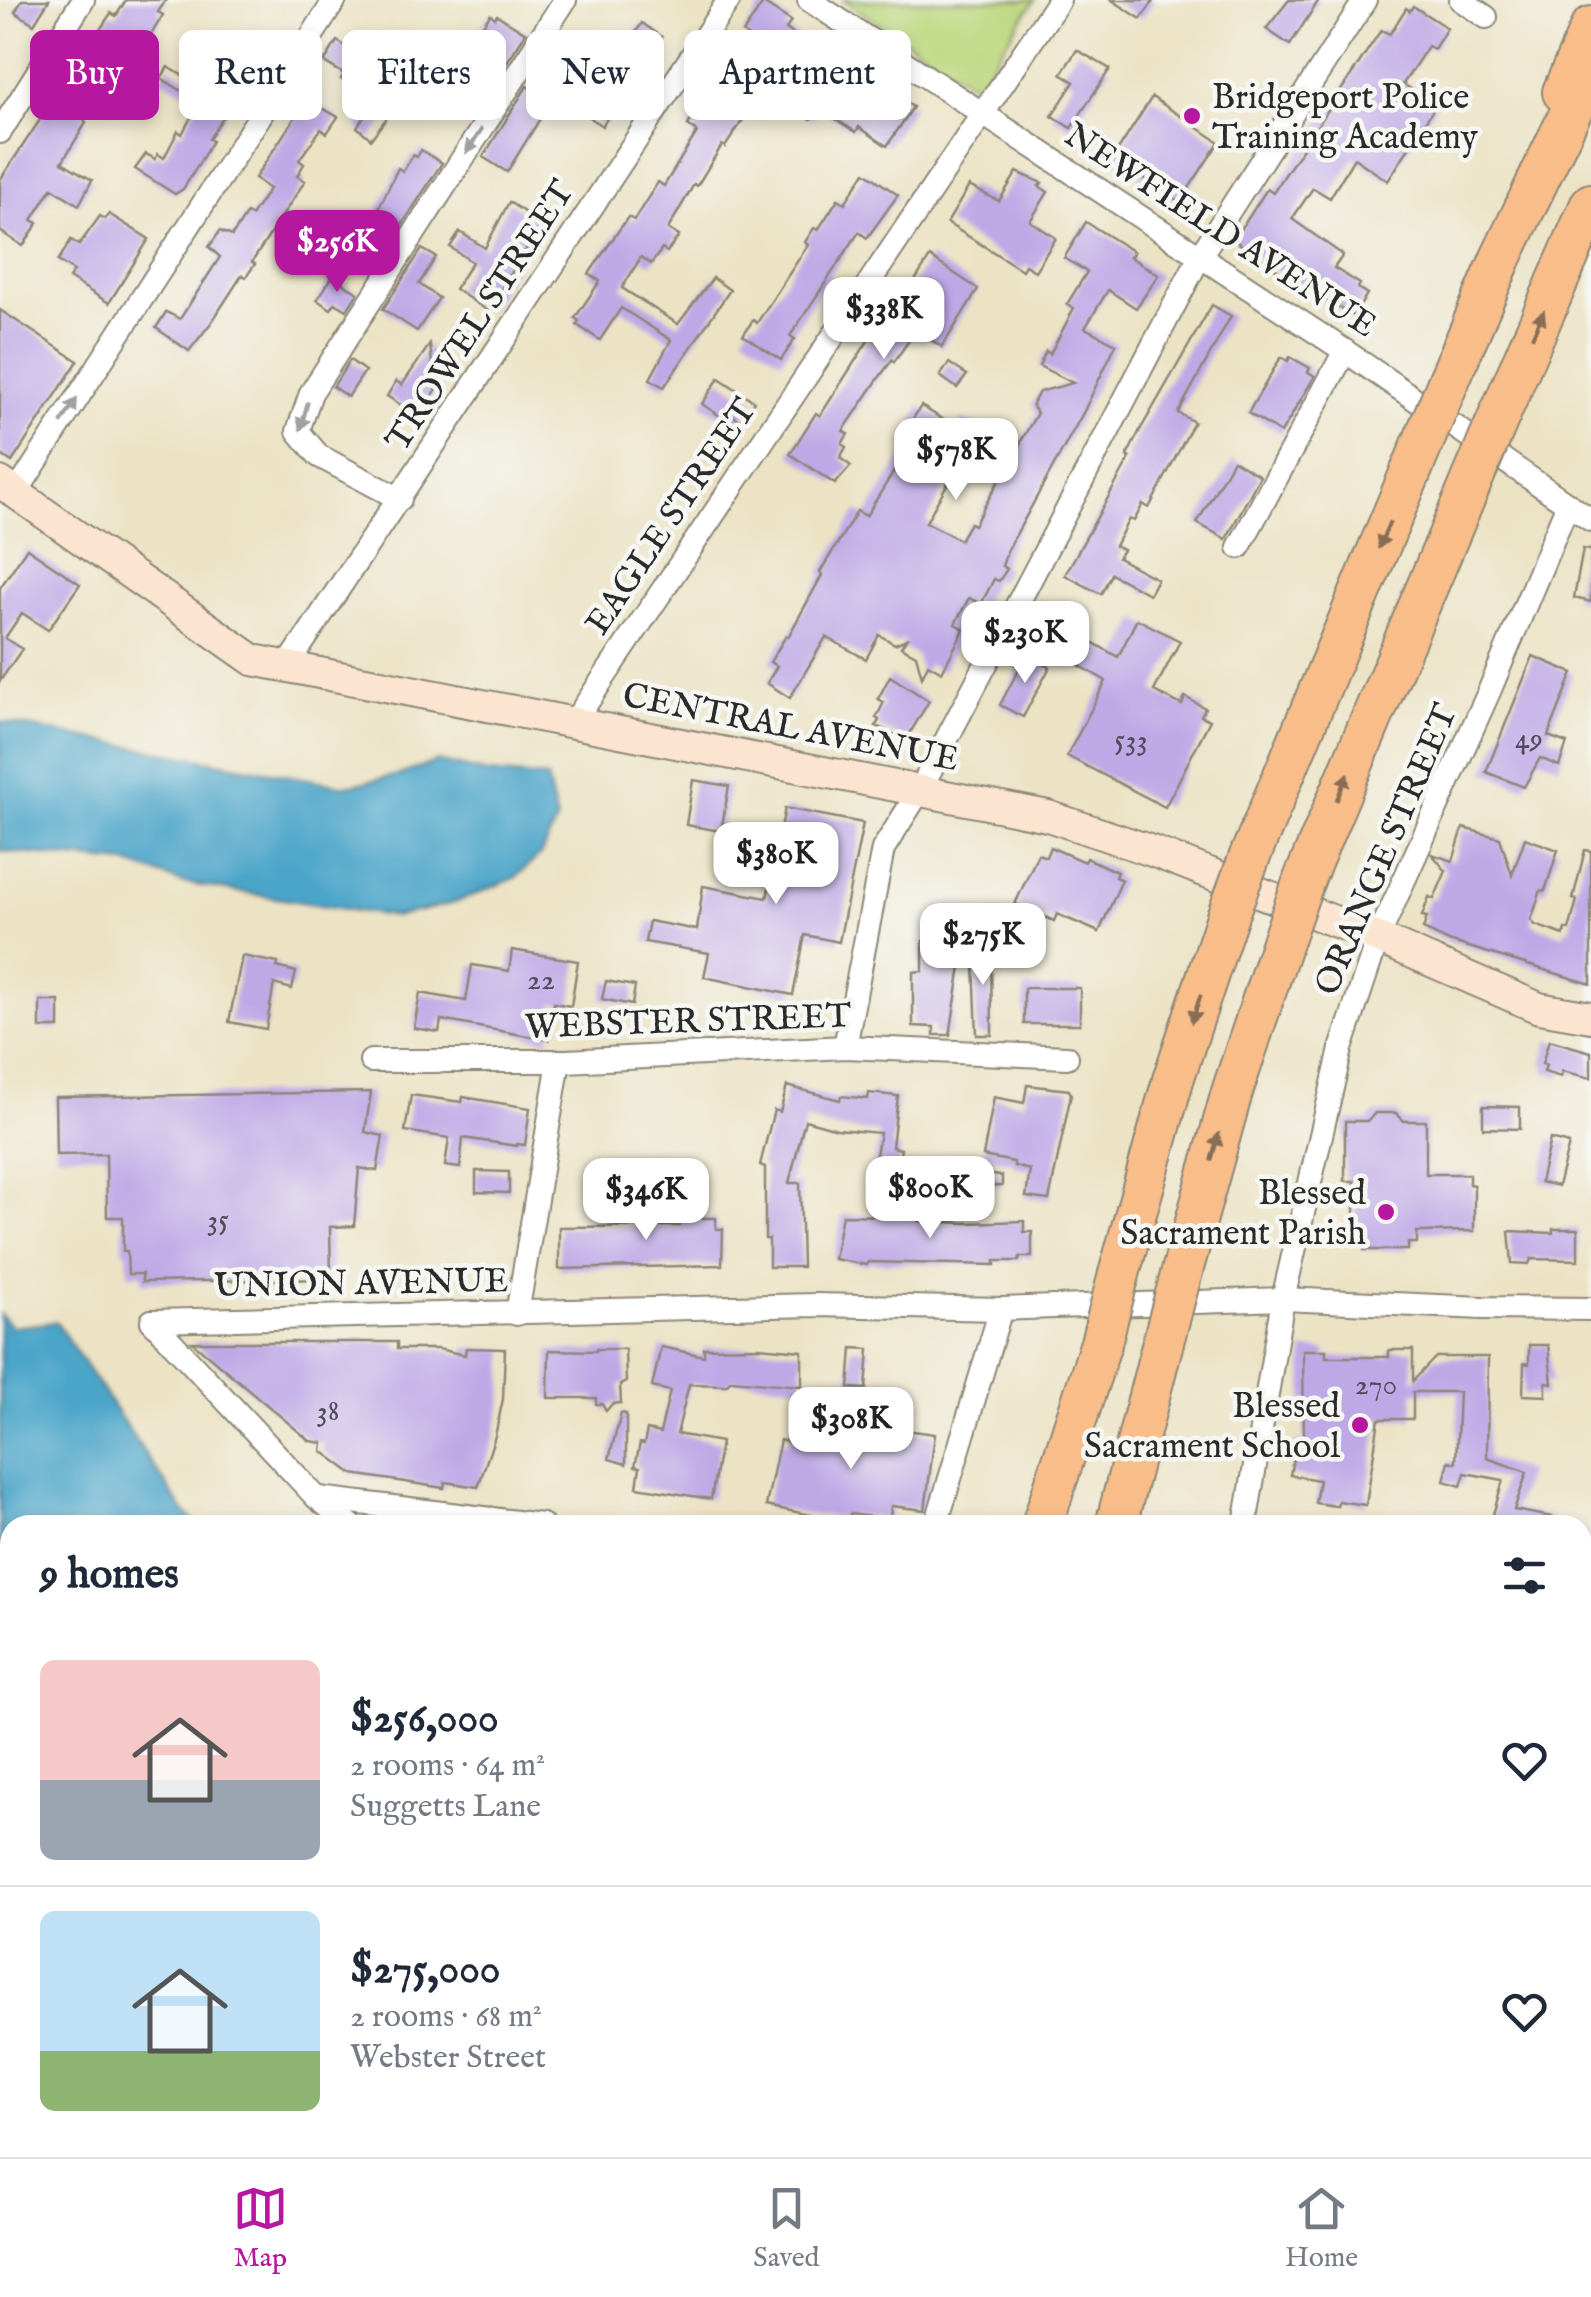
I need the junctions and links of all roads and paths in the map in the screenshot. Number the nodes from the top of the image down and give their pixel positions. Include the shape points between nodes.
1 (83, 0) edge
2 (335, 0) edge
3 (565, 0) edge
4 (730, 0) edge
5 (809, 0) edge
6 (1060, 0) edge
7 (1365, 0) edge
8 (1461, 0) edge
9 (1486, 17) dead end
10 (1591, 27) edge
11 (1591, 70) edge
12 (982, 115) junction
13 (0, 132) edge
14 (1588, 213) edge
15 (1200, 256) junction
16 (1472, 328) junction
17 (1346, 351) junction
18 (8, 487) edge
19 (400, 499) junction
20 (1567, 506) junction
21 (1591, 520) edge
22 (1240, 547) dead end
23 (286, 668) junction
24 (574, 722) junction
25 (920, 790) junction
26 (1378, 938) junction
27 (1591, 1017) edge
28 (845, 1048) junction
29 (1067, 1057) dead end
30 (371, 1060) dead end
31 (559, 1061) junction
32 (1283, 1299) junction
33 (1001, 1309) junction
34 (1591, 1309) edge
35 (517, 1314) junction
36 (1163, 1342) junction
37 (1101, 1343) junction
38 (316, 1497) junction
39 (338, 1515) edge
40 (461, 1515) edge
41 (939, 1515) edge
42 (1045, 1515) edge
43 (1057, 1515) edge
44 (1119, 1515) edge
45 (1138, 1515) edge
46 (1247, 1515) edge

1 - 13 street
18 -> 2 street
3 -> 19 street via 302,414 298,431 319,456
4 - 19 street, TROWEL STREET
5 - 12 street, NEWFIELD AVENUE
6 - 12 street, EAGLE STREET
7 - 15 street
8 - 9 street
10 - 16 highway
11 - 16 highway
12 - 15 street, NEWFIELD AVENUE
12 - 24 street, EAGLE STREET
36 -> 14 highway, bridge via 1232,1092 1305,877
15 - 17 street, NEWFIELD AVENUE
15 - 25 street
16 -> 37 highway, bridge via 1250,856 1178,1062
17 - 20 street, NEWFIELD AVENUE
17 - 22 street
18 - 23 street, CENTRAL AVENUE via 253,660
19 - 23 street, TROWEL STREET
20 - 21 street, NEWFIELD AVENUE
20 - 26 street, ORANGE STREET
23 - 24 street, CENTRAL AVENUE
24 - 25 street, CENTRAL AVENUE
25 - 26 street, CENTRAL AVENUE via 1048,816
25 - 28 street via 883,849
26 - 27 street, CENTRAL AVENUE via 1539,1008
26 - 32 street, ORANGE STREET via 1341,1049
28 - 29 street, WEBSTER STREET
28 - 31 street, WEBSTER STREET
30 - 31 street, WEBSTER STREET
31 - 35 street
32 - 33 street, UNION AVENUE
32 - 34 street, UNION AVENUE
32 - 46 street, ORANGE STREET
33 - 35 street, UNION AVENUE via 816,1305
33 - 41 street
35 - 38 street, UNION AVENUE via 152,1321
36 - 44 highway
36 - 45 highway
37 - 42 highway
37 - 43 highway
38 - 39 street
38 - 40 street

